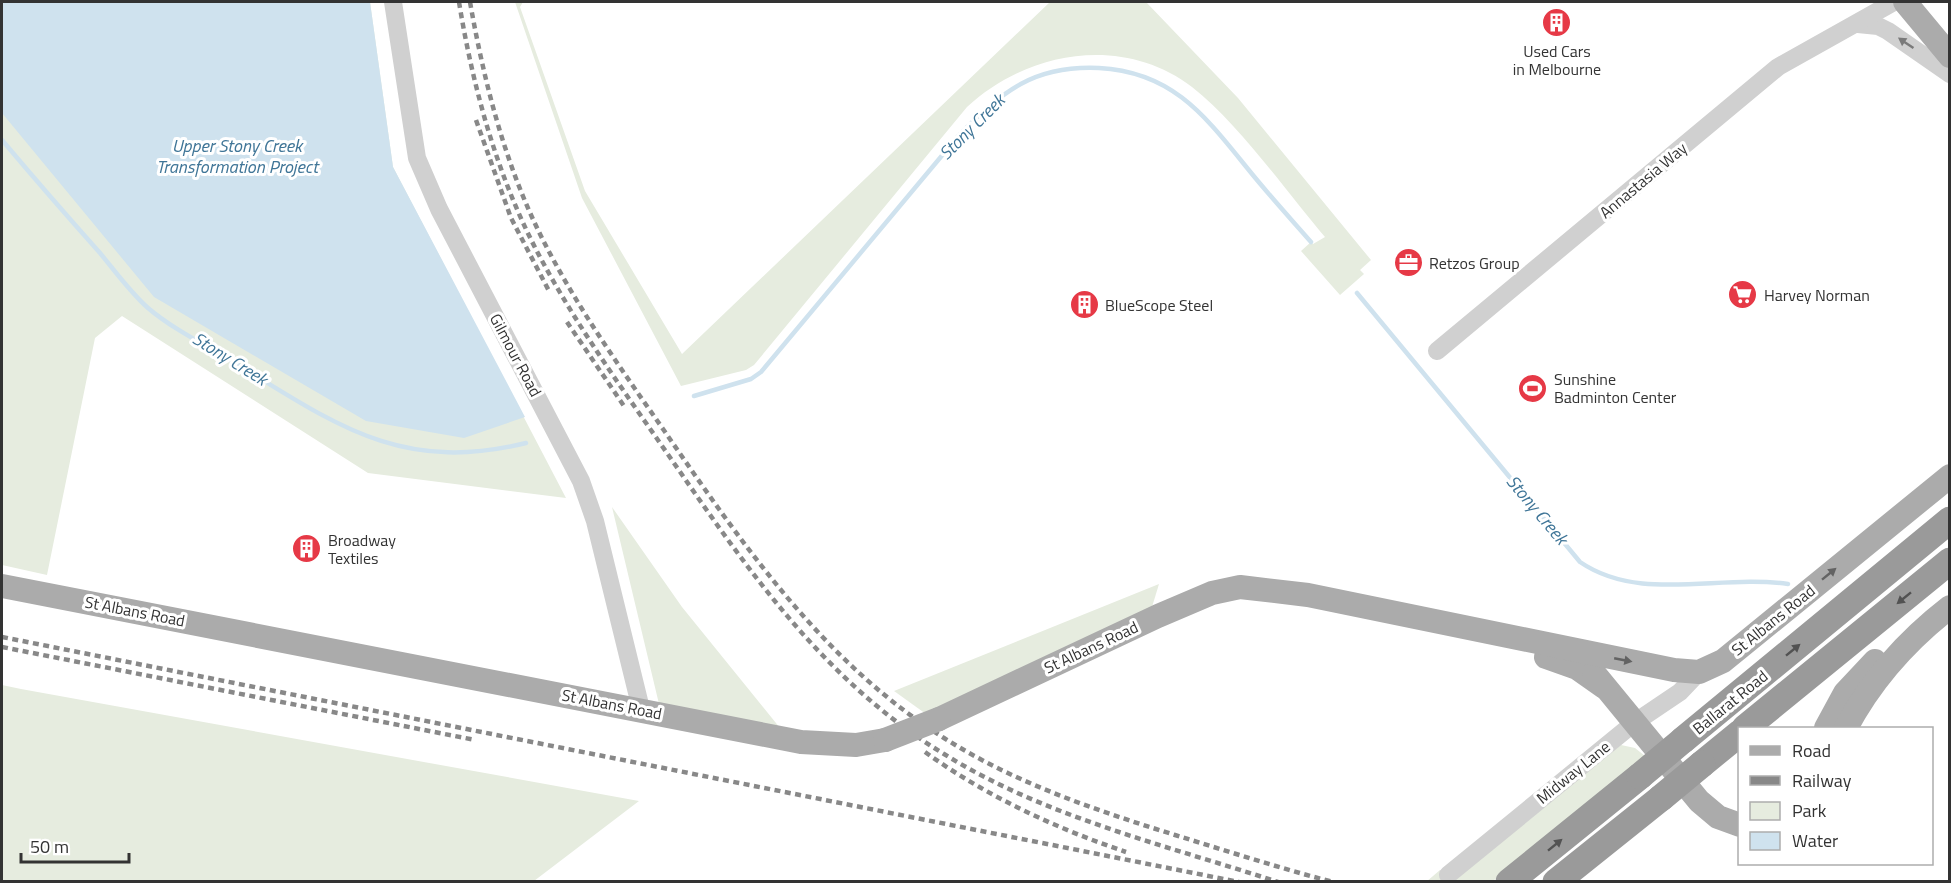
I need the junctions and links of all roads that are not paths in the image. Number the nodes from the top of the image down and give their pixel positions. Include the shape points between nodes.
1 (393, 2) edge
2 (1894, 2) edge
3 (1905, 2) edge
4 (1858, 24) junction
5 (1950, 56) edge
6 (1950, 74) edge
7 (1437, 351) dead end
8 (1950, 476) edge
9 (1950, 520) edge
10 (1950, 561) edge
11 (2, 586) edge
12 (1950, 607) edge
13 (1458, 632) junction
14 (1566, 648) junction
15 (1699, 672) junction
16 (1604, 687) junction
17 (1861, 692) junction
18 (641, 709) junction
19 (1634, 723) junction
20 (1747, 727) edge
21 (1827, 727) edge
22 (1847, 727) edge
23 (1738, 735) edge
24 (1738, 824) edge
25 (1448, 875) dead end
26 (1509, 882) edge
27 (1556, 882) edge

1 - 18 street, Gilmour Road via 417,158 439,209 584,490
2 - 4 street, Annastasia Way
3 - 5 main road
6 -> 4 street via 1888,31
4 - 7 street, Annastasia Way via 1803,51 1779,68
15 -> 8 main road, St Albans Road via 1723,661
26 -> 9 highway, Ballarat Road, bridge
10 -> 20 highway, Ballarat Road
11 - 18 main road, St Albans Road
12 - 17 main road via 1908,641
13 - 14 main road, St Albans Road
13 - 16 main road, St Albans Road via 1557,660 1577,668
13 - 18 main road, St Albans Road, bridge via 1230,588 1198,599 939,719 885,740 856,746 801,742
14 -> 15 main road, St Albans Road
14 - 16 main road, St Albans Road via 1588,666
15 - 19 street, Midway Lane via 1680,692
16 - 19 main road, St Albans Road
17 - 21 main road via 1836,707
17 - 22 main road
19 - 24 main road, St Albans Road via 1707,809
19 - 25 street, Midway Lane
23 - 27 highway, Ballarat Road, bridge

